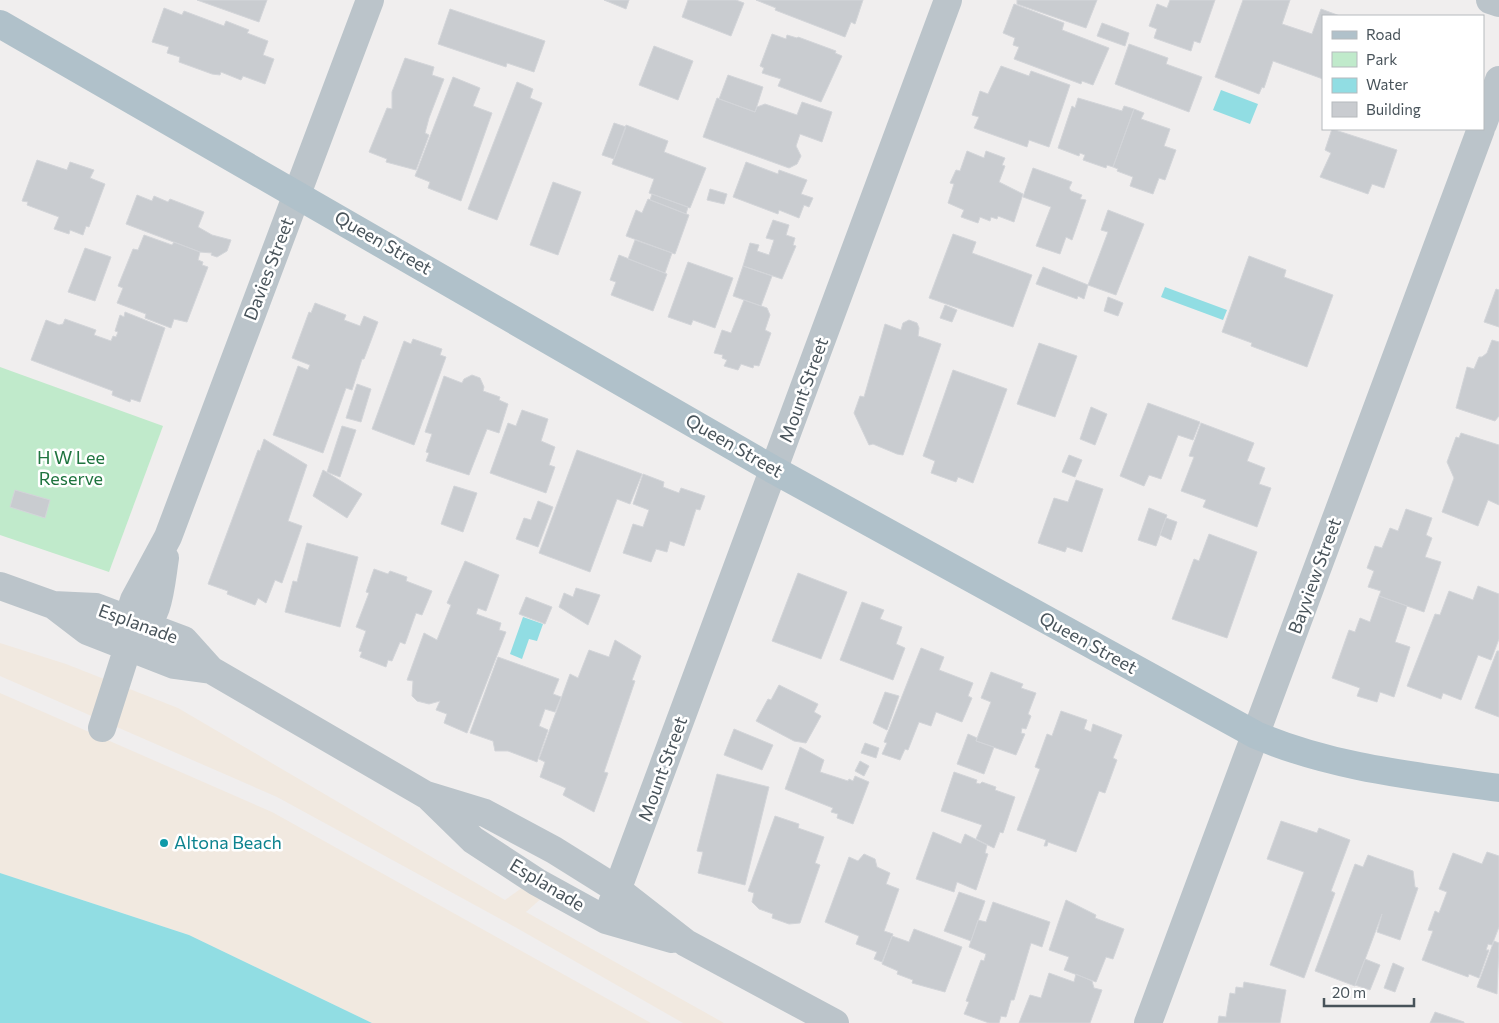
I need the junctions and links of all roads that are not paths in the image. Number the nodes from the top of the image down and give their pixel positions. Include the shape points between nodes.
1 (370, 0) edge
2 (948, 0) edge
3 (1490, 0) edge
4 (1499, 3) edge
5 (0, 24) edge
6 (1499, 80) edge
7 (1484, 121) edge
8 (1481, 130) edge
9 (298, 194) junction
10 (774, 470) junction
11 (0, 586) edge
12 (53, 604) junction
13 (138, 623) junction
14 (128, 647) junction
15 (211, 670) junction
16 (102, 728) dead end
17 (1256, 735) junction
18 (1499, 788) edge
19 (426, 795) junction
20 (618, 890) junction
21 (606, 920) junction
22 (686, 943) junction
23 (835, 1023) edge
24 (1148, 1023) edge

1 - 9 street, Davies Street
2 - 10 street, Mount Street
3 - 4 street
5 - 9 main road, Queen Street
6 - 7 street
8 - 17 street, Bayview Street
9 - 10 main road, Queen Street
9 - 13 street, Davies Street via 168,537 134,600
10 - 17 main road, Queen Street
10 - 20 street, Mount Street
11 - 12 street, Esplanade
12 - 13 street, Esplanade via 96,607
12 - 14 street, Esplanade via 87,631
13 - 14 street, Davies Street
13 - 15 street, Esplanade via 184,640
14 - 15 street, Esplanade via 174,665
14 - 16 street, Davies Street
15 - 19 street, Esplanade
17 - 18 main road, Queen Street via 1330,760
17 - 24 street, Bayview Street
19 - 20 street, Esplanade via 485,813 554,850
19 - 21 street, Esplanade via 474,840 537,882
20 - 21 street, Mount Street
20 - 22 street, Esplanade
21 - 22 street, Esplanade
22 - 23 street, Esplanade

